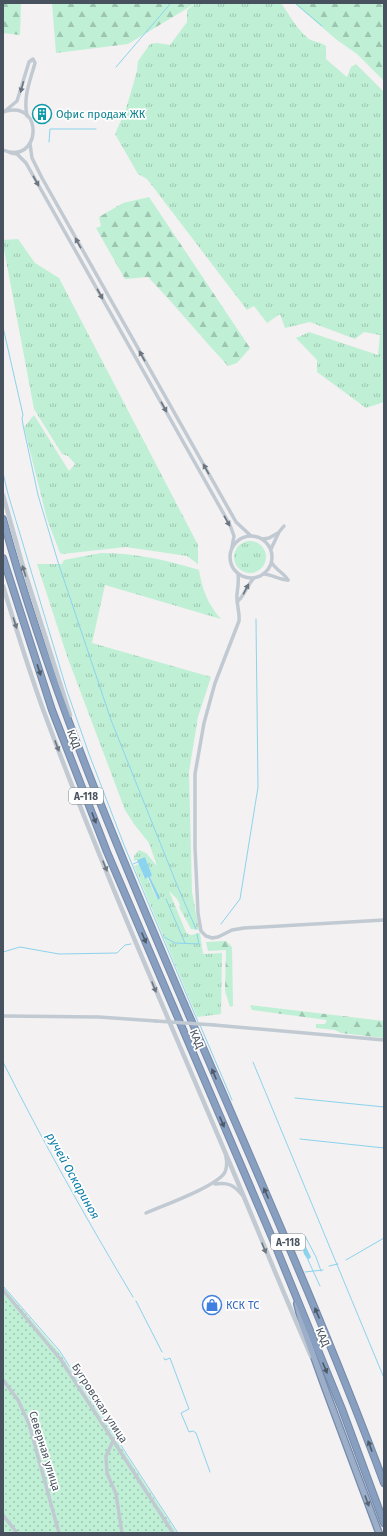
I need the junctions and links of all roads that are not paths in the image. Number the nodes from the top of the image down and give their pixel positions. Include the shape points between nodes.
1 (4, 112) edge
2 (27, 116) junction
3 (30, 144) junction
4 (3, 150) edge
5 (11, 153) junction
6 (3, 495) edge
7 (3, 519) edge
8 (284, 526) dead end
9 (279, 532) junction
10 (250, 536) junction
11 (263, 539) junction
12 (232, 547) junction
13 (271, 549) junction
14 (3, 558) edge
15 (272, 563) junction
16 (238, 574) junction
17 (264, 574) junction
18 (254, 578) junction
19 (3, 586) edge
20 (238, 601) junction
21 (81, 755) junction
22 (384, 920) edge
23 (3, 1016) edge
24 (384, 1040) edge
25 (225, 1152) junction
26 (214, 1184) junction
27 (245, 1199) junction
28 (146, 1213) dead end
29 (3, 1290) edge
30 (294, 1293) junction
31 (3, 1380) edge
32 (325, 1388) junction
33 (114, 1439) junction
34 (384, 1483) edge
35 (3, 1515) edge
36 (384, 1523) edge
37 (18, 1533) edge
38 (59, 1533) edge
39 (122, 1533) edge
40 (173, 1533) edge
41 (379, 1533) edge

1 - 2 street via 16,111
2 -> 1 street via 25,97 35,63 33,59 29,62 17,101
2 - 3 street via 34,132
3 - 5 street via 25,149
10 -> 3 street via 236,522 68,224 32,158
4 - 5 street
5 -> 12 street via 17,154 26,162 226,518 233,531
21 -> 6 street
7 - 21 highway, КАД / А-118 via 15,564
8 - 9 street
9 - 11 street
9 - 13 street
10 - 11 street
10 - 12 street via 240,539
11 - 13 street
12 - 16 street via 231,564
13 - 15 street
14 -> 30 highway, КАД / А-118 via 52,710 107,852
15 - 17 street
15 - 17 street via 288,580
16 - 18 street
16 - 20 street
17 - 18 street
20 -> 18 street
19 -> 25 street via 44,711 78,799 161,1005
20 - 22 street via 239,621 215,683 204,723 195,774 195,847 201,931 212,938 244,928
34 -> 21 highway, КАД / А-118 via 285,1236 124,863
23 - 24 street, bridge via 99,1017
25 - 26 street via 225,1172
25 - 27 street
26 - 27 street via 229,1184
26 - 28 street
27 -> 32 street
29 - 33 street, Бугровская улица via 61,1360
30 - 32 highway via 302,1324
30 -> 36 highway, КАД / А-118 via 342,1408
31 - 38 street, Северная улица via 18,1400 29,1424
32 -> 41 highway
33 - 39 street via 106,1456 107,1473 116,1494
33 - 40 street, Бугровская улица
35 - 37 street

